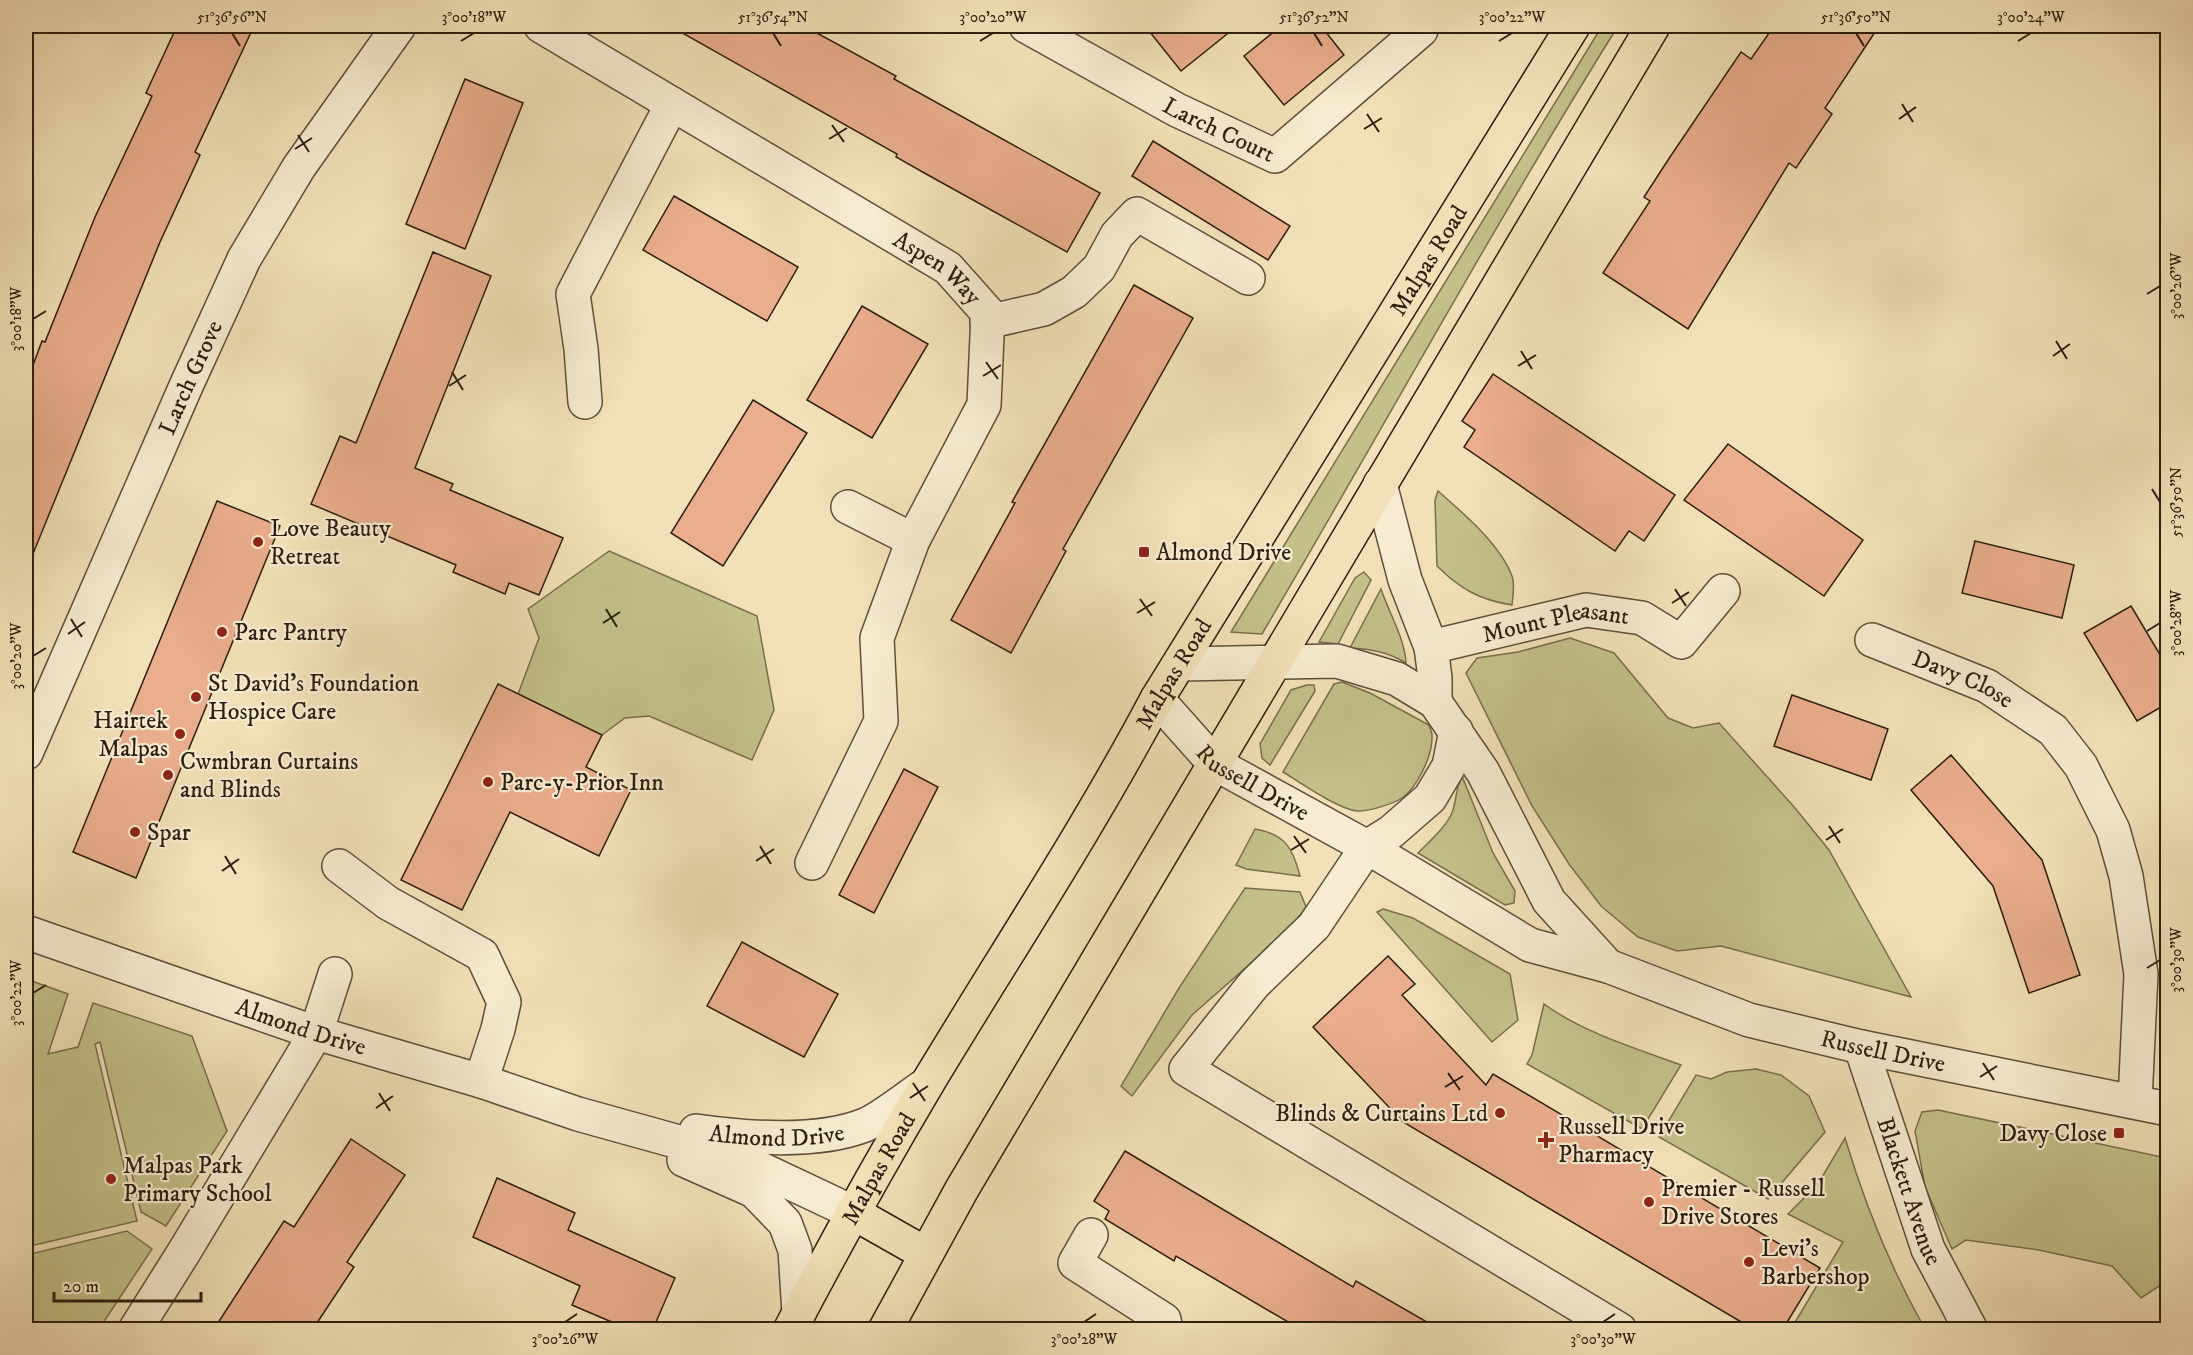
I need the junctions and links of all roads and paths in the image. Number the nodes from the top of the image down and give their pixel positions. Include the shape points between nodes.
1 (399, 26) edge
2 (541, 26) edge
3 (1026, 26) edge
4 (1573, 26) edge
5 (1653, 26) edge
6 (1421, 30) dead end
7 (672, 104) junction
8 (1248, 278) dead end
9 (987, 322) junction
10 (585, 402) dead end
11 (1380, 484) junction
12 (848, 507) dead end
13 (913, 540) junction
14 (1723, 591) dead end
15 (1872, 640) dead end
16 (1431, 647) junction
17 (1179, 664) junction
18 (1273, 664) junction
19 (1157, 699) junction
20 (1435, 702) junction
21 (1456, 731) junction
22 (26, 753) edge
23 (1214, 763) junction
24 (1366, 847) junction
25 (812, 863) dead end
26 (339, 866) dead end
27 (26, 932) edge
28 (1608, 966) junction
29 (335, 974) dead end
30 (316, 1033) junction
31 (1861, 1047) junction
32 (481, 1081) junction
33 (927, 1084) junction
34 (2135, 1101) junction
35 (2168, 1109) edge
36 (578, 1114) junction
37 (852, 1212) junction
38 (1091, 1236) dead end
39 (926, 1254) junction
40 (795, 1321) edge
41 (135, 1329) edge
42 (885, 1329) edge
43 (1166, 1329) edge
44 (1620, 1329) edge
45 (1971, 1329) edge

1 - 22 street, Larch Grove via 299,167 244,260
2 - 7 street, Aspen Way
3 - 6 street, Larch Court via 1178,110 1275,156
4 - 17 main road, Malpas Road
5 - 11 main road
7 - 9 street, Aspen Way via 948,268 988,313
7 - 10 street via 573,294
8 - 9 street via 1137,214 1118,235 1099,268 1074,292 1044,309
9 - 13 street, Aspen Way via 984,405
11 - 16 street via 1405,580
11 - 18 main road
12 - 13 street
13 - 25 street, Aspen Way via 877,638 881,721
14 - 16 street, Mount Pleasant via 1681,642 1642,618 1586,610
15 - 34 street, Davy Close via 1987,686 2053,730 2081,766 2113,830 2126,876 2141,974
16 - 20 street
17 - 18 street, Russell Drive
17 - 19 main road, Malpas Road
18 - 20 street, Russell Drive via 1337,662 1397,679
18 - 23 main road
19 - 23 street, Russell Drive
19 - 33 main road, Malpas Road via 1126,757
20 - 21 street, Russell Drive
21 - 24 street via 1449,766 1430,798 1391,832
21 - 28 street, Russell Drive via 1483,772 1549,901
23 - 24 street, Russell Drive
23 - 39 main road
24 - 28 street, Russell Drive via 1530,945
24 - 44 street via 1314,926 1254,984 1186,1069
26 - 32 street via 388,903 482,955 504,1002
27 - 30 street, Almond Drive
28 - 31 street, Russell Drive via 1749,1020
29 - 30 street
30 - 32 street, Almond Drive
30 - 41 street
31 - 34 street, Russell Drive
31 - 45 street, Blackett Avenue via 1928,1249
32 - 36 street, Almond Drive
33 - 36 street, Almond Drive via 866,1125 816,1137 710,1133
33 - 37 main road, Malpas Road
34 - 35 street, Russell Drive
36 - 37 street, Almond Drive via 740,1159
36 - 40 street, Almond Drive via 754,1191 784,1223 795,1250
37 - 39 main road
37 - 40 main road, Malpas Road
38 - 43 street via 1075,1263 1164,1320
39 - 42 main road

